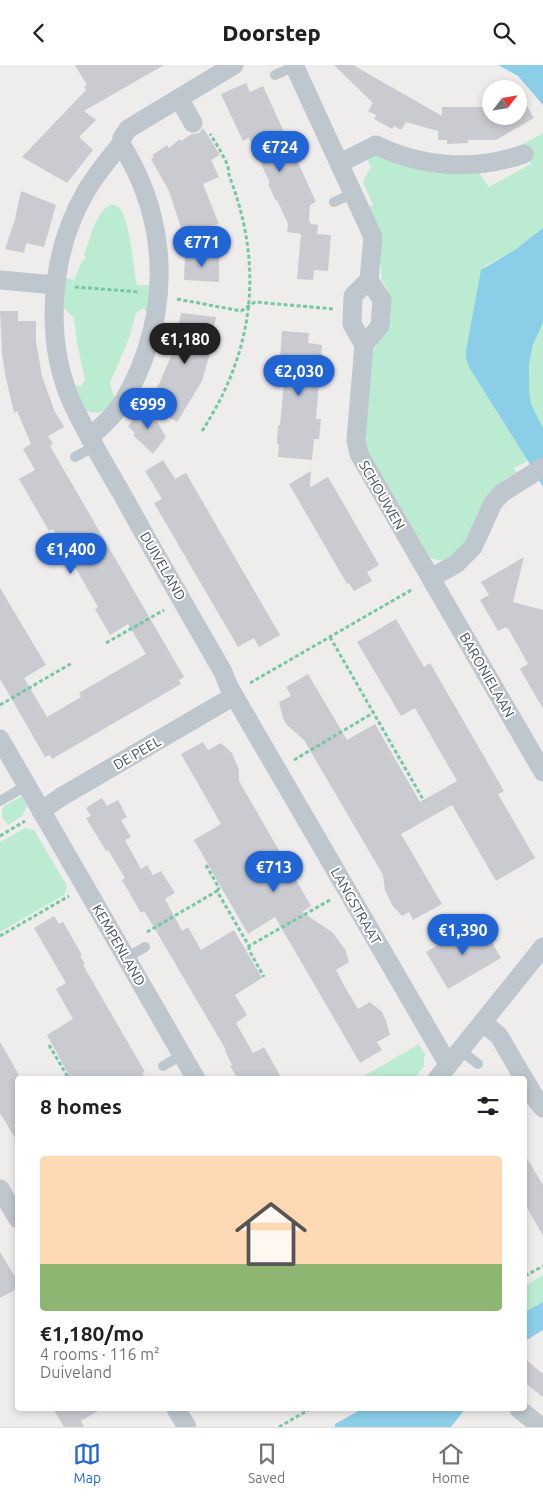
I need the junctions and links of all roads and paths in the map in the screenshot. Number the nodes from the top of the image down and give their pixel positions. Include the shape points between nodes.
1 (234, 65) edge
2 (294, 65) edge
3 (275, 75) dead end
4 (179, 98) junction
5 (201, 128) joint
6 (121, 144) junction
7 (524, 154) dead end
8 (340, 163) junction
9 (354, 193) junction
10 (334, 202) dead end
11 (0, 280) edge
12 (369, 280) junction
13 (54, 285) junction
14 (73, 287) dead end
15 (143, 292) dead end
16 (172, 298) dead end
17 (249, 305) junction
18 (342, 309) dead end
19 (364, 345) junction
20 (202, 431) dead end
21 (92, 441) junction
22 (75, 457) dead end
23 (543, 467) edge
24 (423, 583) junction
25 (405, 594) junction
26 (408, 598) dead end
27 (164, 610) dead end
28 (330, 637) junction
29 (106, 643) dead end
30 (72, 663) dead end
31 (238, 692) junction
32 (0, 705) edge
33 (373, 713) junction
34 (0, 739) edge
35 (295, 759) dead end
36 (543, 772) edge
37 (27, 785) junction
38 (0, 801) edge
39 (424, 801) dead end
40 (36, 814) junction
41 (0, 836) edge
42 (206, 865) dead end
43 (217, 891) junction
44 (74, 893) dead end
45 (327, 901) dead end
46 (143, 934) dead end
47 (0, 936) edge
48 (249, 946) junction
49 (145, 947) dead end
50 (543, 947) edge
51 (126, 958) junction
52 (264, 977) dead end
53 (483, 1023) junction
54 (49, 1045) dead end
55 (182, 1055) junction
56 (448, 1064) edge
57 (478, 1064) dead end
58 (163, 1066) dead end
59 (67, 1076) edge
60 (194, 1076) edge
61 (523, 1076) edge
62 (527, 1084) edge
63 (543, 1108) edge
64 (0, 1189) edge
65 (15, 1214) edge
66 (543, 1266) edge
67 (527, 1275) edge
68 (177, 1411) edge
69 (307, 1411) edge
70 (522, 1411) edge
71 (187, 1427) edge
72 (279, 1427) edge
73 (542, 1427) edge

1 - 4 street, DUIVELAND
2 - 3 lane
2 - 8 street
4 - 5 street
4 - 6 street, DUIVELAND via 128,129
5 - 17 path via 228,166 242,216 249,258
6 - 13 street, DUIVELAND via 94,178 78,206 68,230
6 - 21 street via 142,183 153,216 158,252 157,304 149,343 136,376
7 - 8 street via 489,163 447,165 417,161 376,145
8 - 9 street
9 - 10 lane
9 - 12 street via 372,237
11 - 13 street
12 - 19 street via 382,300 382,309 380,326
12 - 19 street via 353,296 352,324
13 - 21 street, DUIVELAND via 54,323 60,363 73,404
14 - 15 path
16 - 17 path via 241,311
17 - 18 path via 255,302
17 - 20 path via 232,372
19 - 24 street, SCHOUWEN via 357,449
21 - 22 lane
21 - 31 street, DUIVELAND via 224,671 228,687
23 - 24 street via 502,493 493,503 476,540 464,557
24 - 25 path
24 - 36 street, BARONIELAAN
25 - 26 path
25 - 28 path
27 - 29 path
28 - 31 path
28 - 33 path
30 - 32 path
31 - 40 street, DE PEEL
31 - 56 street, LANGSTRAAT
33 - 35 path
33 - 39 path
34 - 37 street, KEMPENLAND
37 - 38 lane
37 - 40 street, KEMPENLAND
40 - 41 path
40 - 51 street, KEMPENLAND
42 - 43 path via 219,887
43 - 46 path
43 - 48 path
44 - 47 path
45 - 48 path
48 - 52 path via 248,950
49 - 51 lane
50 - 53 street
51 - 55 street, KEMPENLAND
53 - 56 street
53 - 61 street via 499,1036
54 - 59 path
55 - 58 lane
55 - 60 street, KEMPENLAND
56 - 57 lane
62 - 63 street
64 - 65 street
66 - 67 path
68 - 71 street
69 - 72 path
70 - 73 street

